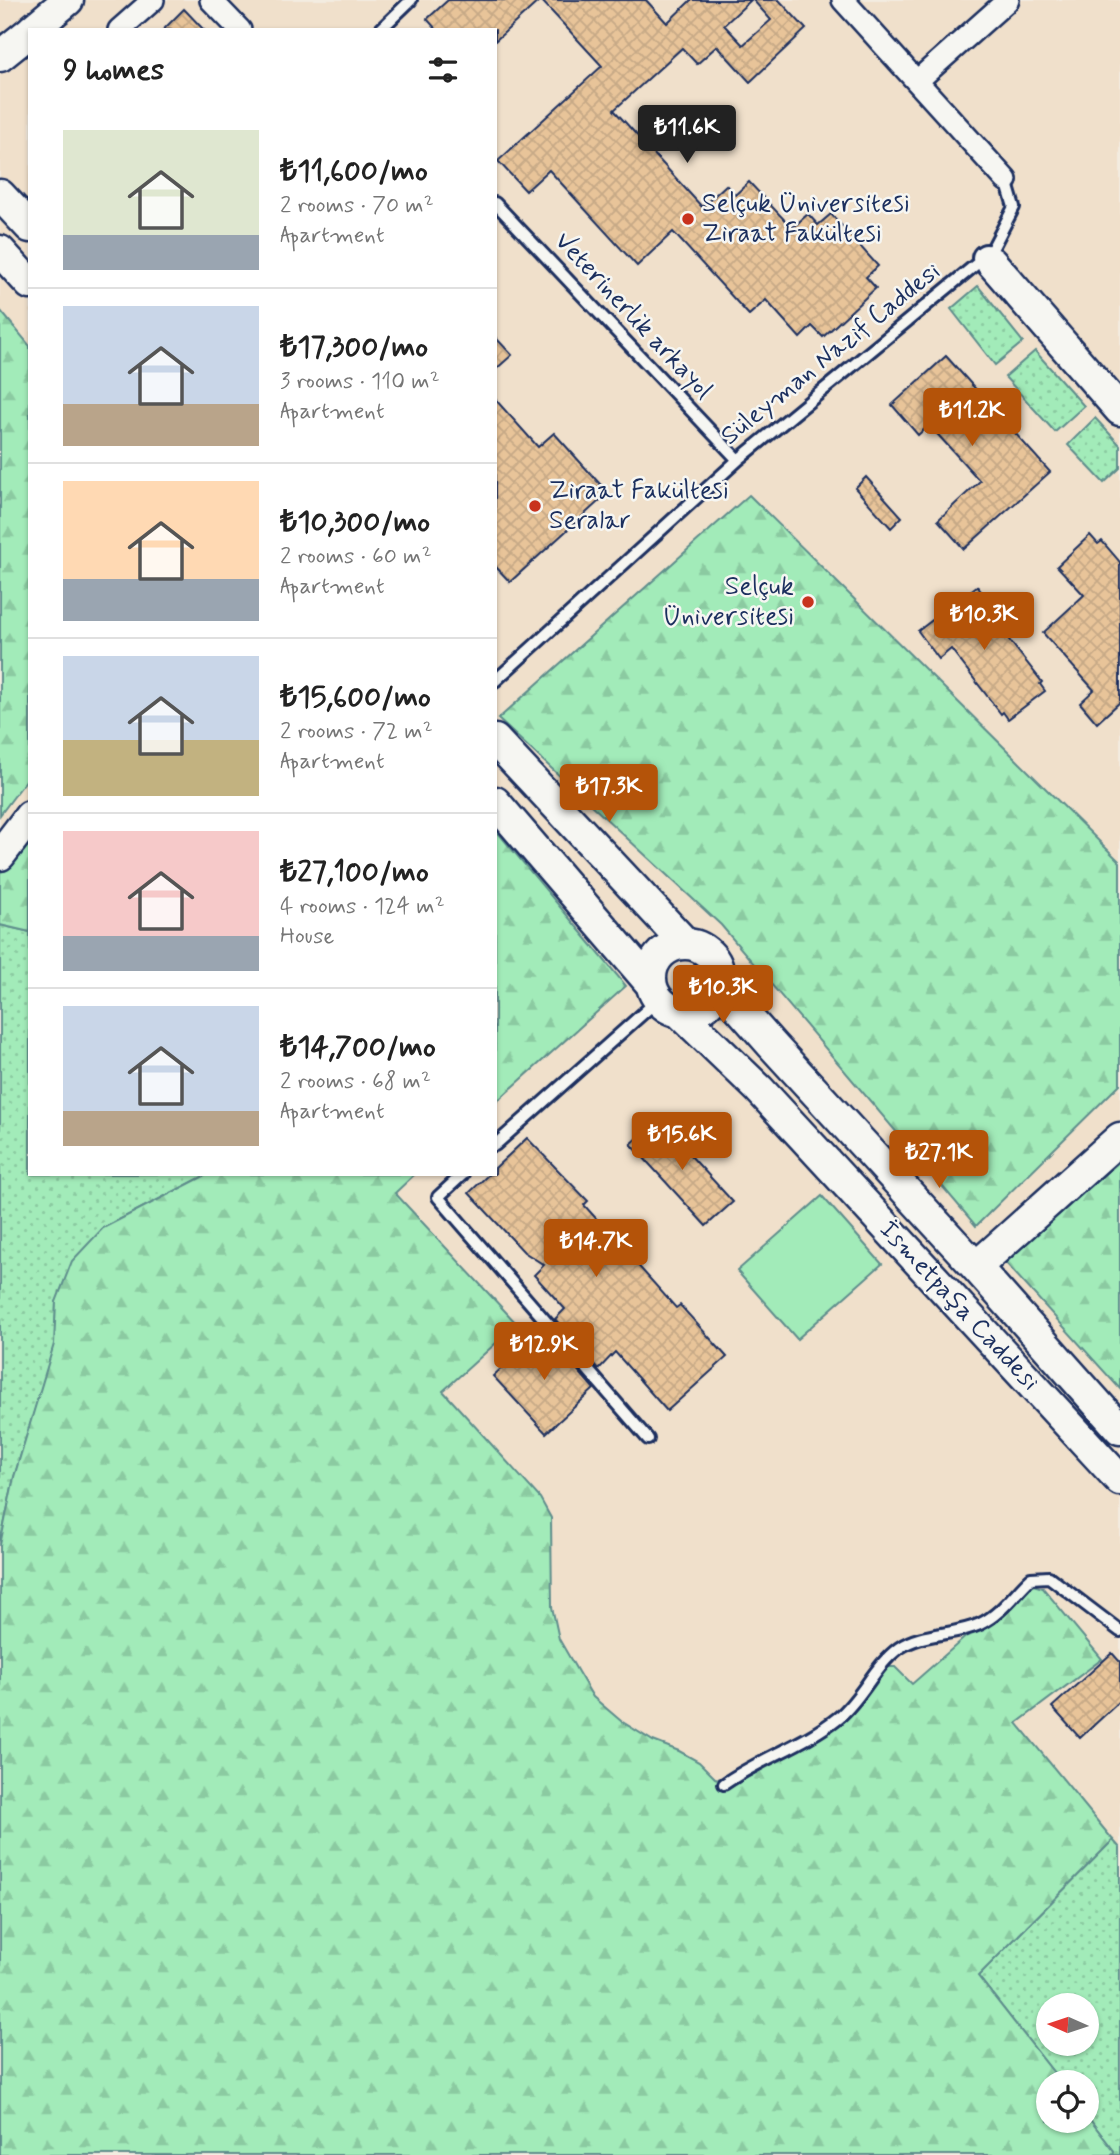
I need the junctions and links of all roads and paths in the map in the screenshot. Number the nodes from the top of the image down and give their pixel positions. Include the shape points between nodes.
1 (68, 0) edge
2 (153, 0) edge
3 (211, 0) edge
4 (411, 0) edge
5 (843, 0) edge
6 (1008, 0) edge
7 (35, 28) edge
8 (121, 28) edge
9 (238, 28) edge
10 (382, 28) edge
11 (28, 33) edge
12 (0, 56) edge
13 (916, 81) junction
14 (1006, 180) joint
15 (0, 195) edge
16 (497, 205) edge
17 (28, 225) edge
18 (0, 251) edge
19 (987, 259) junction
20 (28, 282) edge
21 (1120, 410) edge
22 (738, 460) junction
23 (497, 679) edge
24 (497, 742) edge
25 (497, 804) edge
26 (28, 819) edge
27 (0, 855) edge
28 (685, 943) junction
29 (719, 985) junction
30 (663, 999) junction
31 (1120, 1138) edge
32 (497, 1143) edge
33 (461, 1176) edge
34 (976, 1267) junction
35 (1120, 1429) edge
36 (648, 1439) dead end
37 (1120, 1480) edge
38 (1120, 1632) edge
39 (724, 1784) dead end

1 - 7 main road
2 - 8 street
3 - 9 street
4 - 10 lane
5 - 13 street
6 - 13 street
11 - 12 main road
13 - 14 street
14 - 19 lane via 1014,207
15 - 17 main road
16 - 22 lane, Veterinerlik arkayol
18 - 20 main road
19 - 21 main road
19 - 22 lane, Süleyman Nazif Caddesi
22 - 23 lane, Süleyman Nazif Caddesi
24 - 28 main road
25 - 30 main road, İsmetpaşa Caddesi
26 - 27 main road
28 - 29 main road via 707,952 715,961
28 - 30 main road via 663,951 655,961 651,972
29 - 30 main road via 701,1010
29 - 34 main road
30 - 32 lane
30 - 37 main road, İsmetpaşa Caddesi via 758,1089
31 - 34 main road
33 - 36 lane via 438,1197
34 - 35 main road
38 - 39 lane via 1049,1577 1031,1578 997,1614 978,1625 900,1647 842,1714 815,1735

